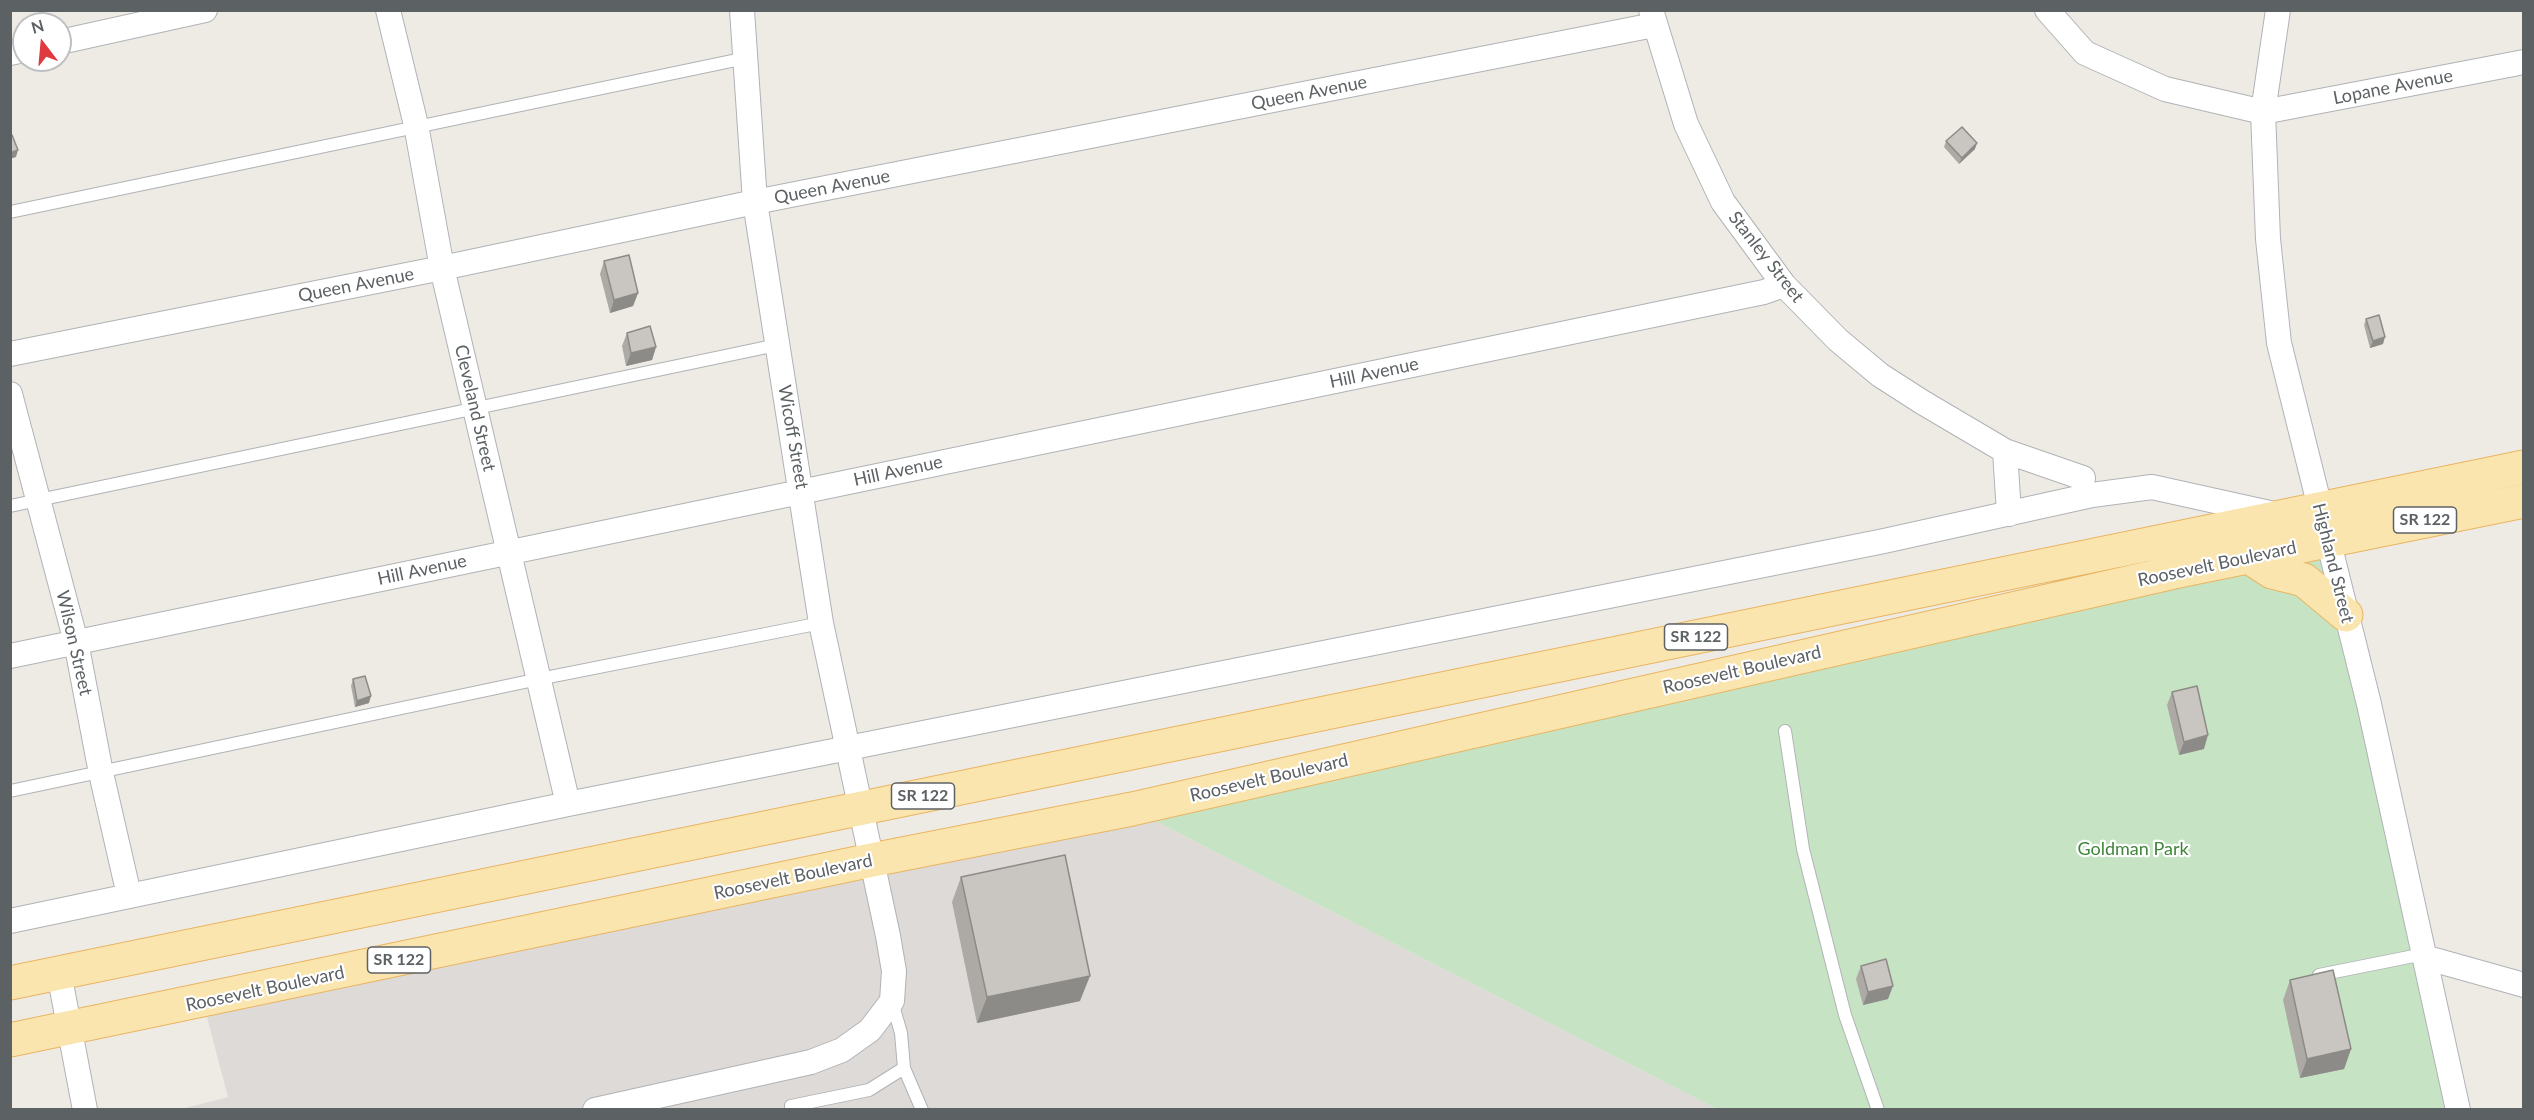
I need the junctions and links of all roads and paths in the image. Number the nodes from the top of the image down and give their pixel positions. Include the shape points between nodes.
1 (205, 10) edge
2 (388, 10) edge
3 (742, 10) edge
4 (2047, 10) edge
5 (2278, 10) edge
6 (146, 16) edge
7 (1653, 18) edge
8 (72, 38) edge
9 (746, 58) junction
10 (2523, 62) edge
11 (2263, 112) junction
12 (416, 125) junction
13 (755, 202) junction
14 (10, 212) edge
15 (442, 268) junction
16 (1784, 285) junction
17 (777, 345) junction
18 (10, 354) edge
19 (10, 394) edge
20 (476, 409) junction
21 (2005, 451) junction
22 (2523, 467) edge
23 (2083, 478) dead end
24 (802, 491) junction
25 (39, 500) junction
26 (2523, 501) edge
27 (10, 506) edge
28 (2009, 514) junction
29 (2285, 517) junction
30 (2324, 525) junction
31 (509, 551) junction
32 (2249, 557) junction
33 (2346, 615) junction
34 (821, 623) junction
35 (76, 642) junction
36 (10, 656) edge
37 (539, 680) junction
38 (1785, 731) dead end
39 (846, 749) junction
40 (101, 773) junction
41 (10, 791) edge
42 (568, 804) junction
43 (861, 809) junction
44 (872, 860) junction
45 (129, 895) junction
46 (10, 921) edge
47 (2424, 955) junction
48 (58, 973) junction
49 (2305, 978) edge
50 (10, 983) edge
51 (2523, 985) edge
52 (892, 1001) junction
53 (70, 1029) junction
54 (10, 1040) edge
55 (904, 1068) junction
56 (791, 1108) edge
57 (85, 1110) edge
58 (595, 1110) edge
59 (922, 1110) edge
60 (1878, 1110) edge
61 (2458, 1110) edge

1 - 6 street
2 - 12 street, Cleveland Street
3 - 9 street, Wicoff Street
4 - 11 street via 2085,53 2165,89
5 - 11 street, Highland Street
6 - 8 street
7 - 13 street, Queen Avenue
7 - 16 street, Stanley Street via 1686,124 1723,202
9 - 12 lane
9 - 13 street, Wicoff Street
10 - 11 street, Lopane Avenue
11 - 30 street, Highland Street via 2268,238 2279,343
12 - 14 lane
12 - 15 street, Cleveland Street
13 - 15 street, Queen Avenue
13 - 17 street, Wicoff Street
15 - 18 street, Queen Avenue
15 - 20 street, Cleveland Street
16 - 21 street, Stanley Street via 1838,340 1880,375
16 - 24 street, Hill Avenue
17 - 20 lane
17 - 24 street, Wicoff Street
19 - 25 street, Wilson Street
20 - 25 lane
20 - 31 street, Cleveland Street
21 - 23 street, Stanley Street
21 - 28 street
22 - 30 main road, Roosevelt Boulevard / SR 122
24 - 31 street, Hill Avenue
24 - 34 street, Wicoff Street
25 - 27 lane
25 - 35 street, Wilson Street
26 - 30 main road, Roosevelt Boulevard / SR 122
28 - 29 street, Roosevelt Boulevard via 2092,495 2152,487
28 - 39 street, Roosevelt Boulevard
29 - 30 main road, Roosevelt Boulevard / SR 122
29 - 43 main road, Roosevelt Boulevard / SR 122
30 - 32 main road, Roosevelt Boulevard / SR 122
30 - 33 street, Highland Street
31 - 35 street, Hill Avenue
31 - 37 street, Cleveland Street
32 - 33 main road via 2272,572 2304,580
32 - 44 main road, Roosevelt Boulevard / SR 122 via 1144,806
33 - 47 street, Highland Street
34 - 37 lane
34 - 39 street, Wicoff Street
35 - 36 street, Hill Avenue
35 - 40 street, Wilson Street
37 - 40 lane
37 - 42 street, Cleveland Street
38 - 60 lane via 1806,860 1845,1015
39 - 42 street, Roosevelt Boulevard
39 - 43 street, Wicoff Street
40 - 41 lane
40 - 45 street, Wilson Street
42 - 45 street, Roosevelt Boulevard
43 - 44 street, Wicoff Street
43 - 48 main road, Roosevelt Boulevard / SR 122
44 - 52 street, Wicoff Street via 894,971
44 - 53 main road, Roosevelt Boulevard / SR 122
45 - 46 street, Roosevelt Boulevard
47 - 49 lane
47 - 51 street
47 - 61 street, Highland Street
48 - 50 main road, Roosevelt Boulevard / SR 122
48 - 53 street
52 - 55 lane via 901,1033
52 - 58 street via 870,1029 842,1050 811,1062
53 - 54 main road, Roosevelt Boulevard / SR 122
53 - 57 street
55 - 56 lane via 868,1090
55 - 59 lane

